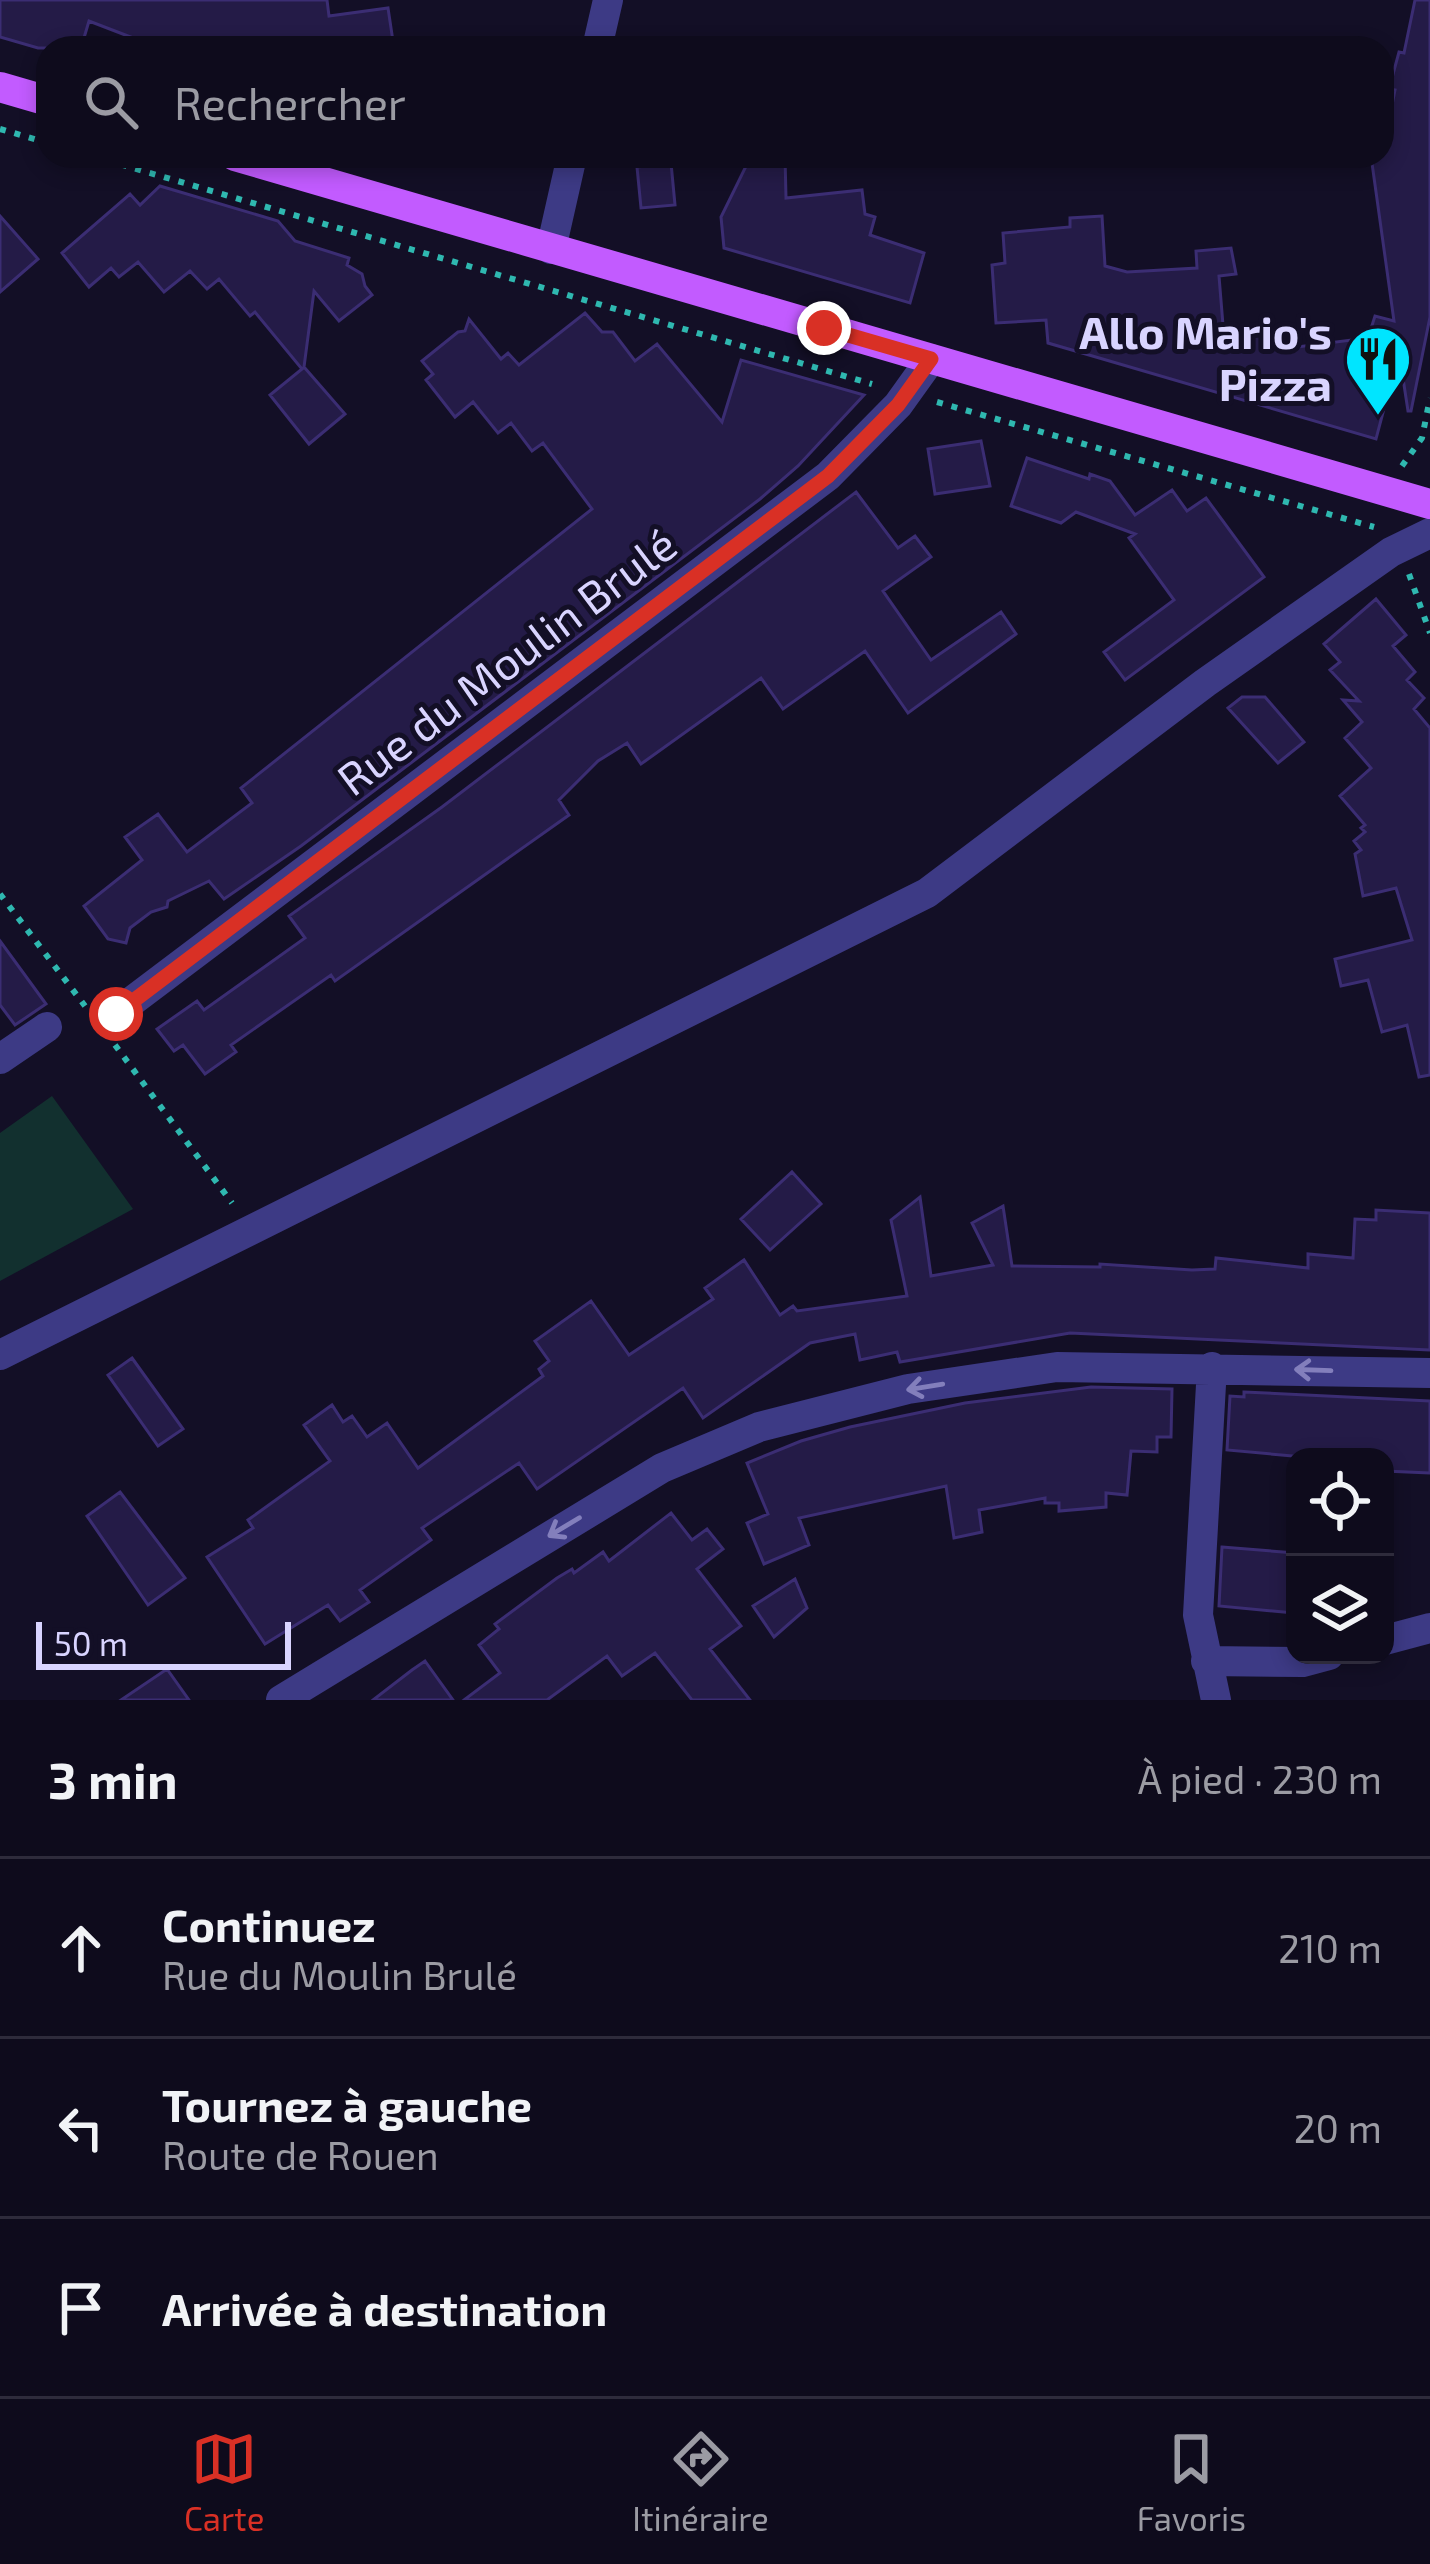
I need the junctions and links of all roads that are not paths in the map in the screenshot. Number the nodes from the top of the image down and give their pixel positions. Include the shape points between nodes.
1 (608, 0) edge
2 (600, 36) edge
3 (0, 87) edge
4 (36, 98) edge
5 (277, 168) edge
6 (569, 168) edge
7 (551, 249) junction
8 (931, 359) junction
9 (1430, 504) edge
10 (1430, 533) edge
11 (106, 1024) road end
12 (46, 1027) dead end
13 (0, 1060) edge
14 (0, 1355) edge
15 (1212, 1367) junction
16 (1430, 1373) edge
17 (1430, 1628) edge
18 (1394, 1638) edge
19 (1206, 1661) junction
20 (1286, 1662) edge
21 (288, 1698) edge
22 (1216, 1700) edge

1 - 2 street
3 - 4 main road
5 - 7 main road
6 - 7 street
7 - 8 main road
8 - 9 main road
8 - 11 street, Rue du Moulin Brulé via 828,476
10 - 14 street via 1204,683 927,893
12 - 13 street
16 -> 15 street
15 - 19 street via 1198,1616
15 -> 21 street via 1057,1367 908,1389 759,1426 662,1468
17 - 18 street
19 - 20 street
19 - 22 street

